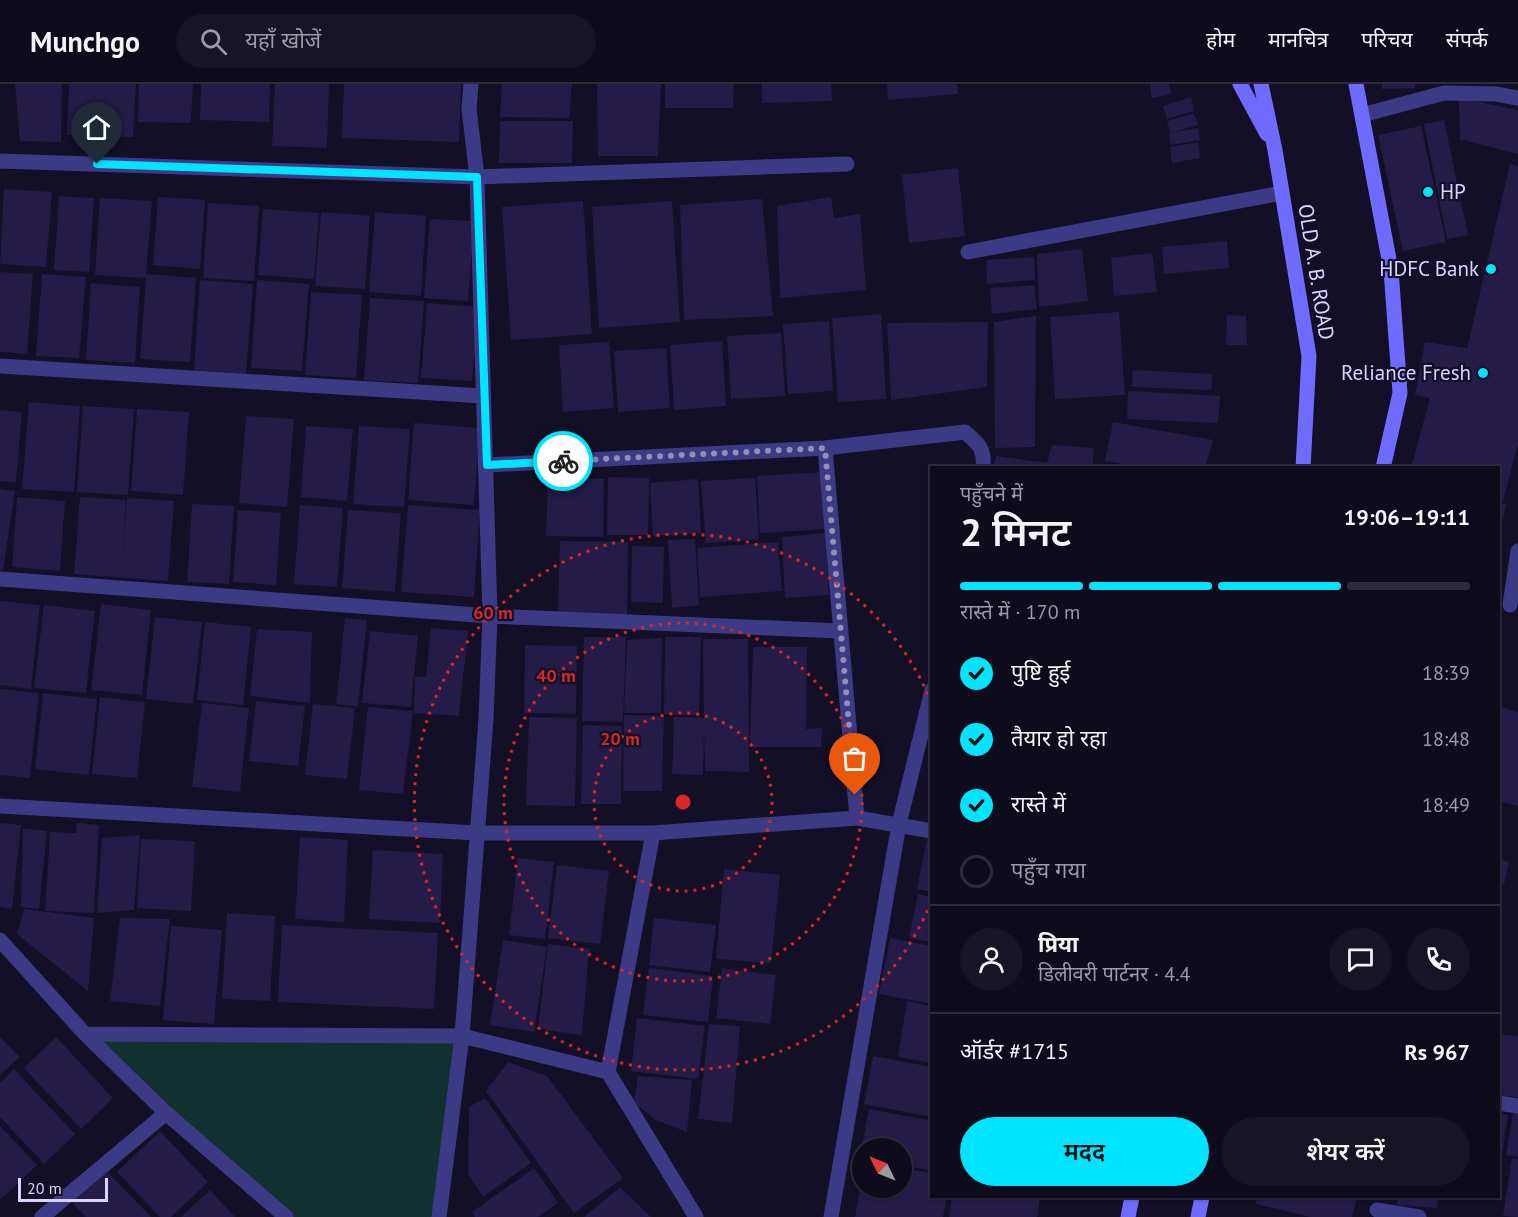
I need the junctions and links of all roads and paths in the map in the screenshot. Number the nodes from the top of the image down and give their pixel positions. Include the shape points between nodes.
1 (471, 84) edge
2 (1240, 84) edge
3 (1261, 84) edge
4 (1356, 84) edge
5 (1518, 98) edge
6 (1362, 115) junction
7 (1275, 150) junction
8 (0, 161) edge
9 (847, 165) dead end
10 (477, 177) junction
11 (1282, 193) junction
12 (968, 252) dead end
13 (0, 366) edge
14 (483, 396) junction
15 (825, 448) junction
16 (487, 465) junction
17 (983, 466) edge
18 (1304, 466) edge
19 (1383, 466) edge
20 (1518, 551) edge
21 (0, 579) edge
22 (1509, 604) edge
23 (490, 616) junction
24 (841, 631) junction
25 (930, 698) edge
26 (0, 806) edge
27 (857, 818) junction
28 (899, 824) junction
29 (930, 831) edge
30 (477, 833) junction
31 (653, 833) junction
32 (0, 940) edge
33 (85, 1035) junction
34 (462, 1036) junction
35 (608, 1072) junction
36 (1500, 1103) edge
37 (1518, 1106) edge
38 (166, 1113) junction
39 (1132, 1198) edge
40 (1202, 1198) edge
41 (1378, 1208) edge
42 (42, 1217) edge
43 (286, 1217) edge
44 (439, 1217) edge
45 (696, 1217) edge
46 (831, 1217) edge
47 (1128, 1217) edge
48 (1198, 1217) edge
49 (1419, 1217) edge

1 - 10 street via 469,109
2 - 7 main road
3 - 7 main road, OLD A. B. ROAD
4 - 6 main road
5 - 6 street via 1444,93
6 - 19 main road via 1391,270 1400,393
7 - 11 main road, OLD A. B. ROAD
8 - 10 street
9 - 10 street
10 - 14 street
11 - 12 street
11 - 18 main road, OLD A. B. ROAD via 1309,356
13 - 14 street
14 - 16 street
15 - 16 street
15 - 17 street via 965,432 979,444
15 - 24 street
16 - 23 street
20 - 22 street
21 - 23 street
23 - 24 street
23 - 30 street
24 - 27 street
25 - 28 street
26 - 30 street
27 - 28 street
27 - 31 street
28 - 29 street
28 - 46 street
30 - 31 street
30 - 34 street
31 - 35 street
32 - 33 street
33 - 34 street
33 - 38 street
34 - 35 street
34 - 44 street
35 - 45 street
36 - 37 street
38 - 42 street
38 - 43 street
39 - 47 main road
40 - 48 main road
41 - 49 street

